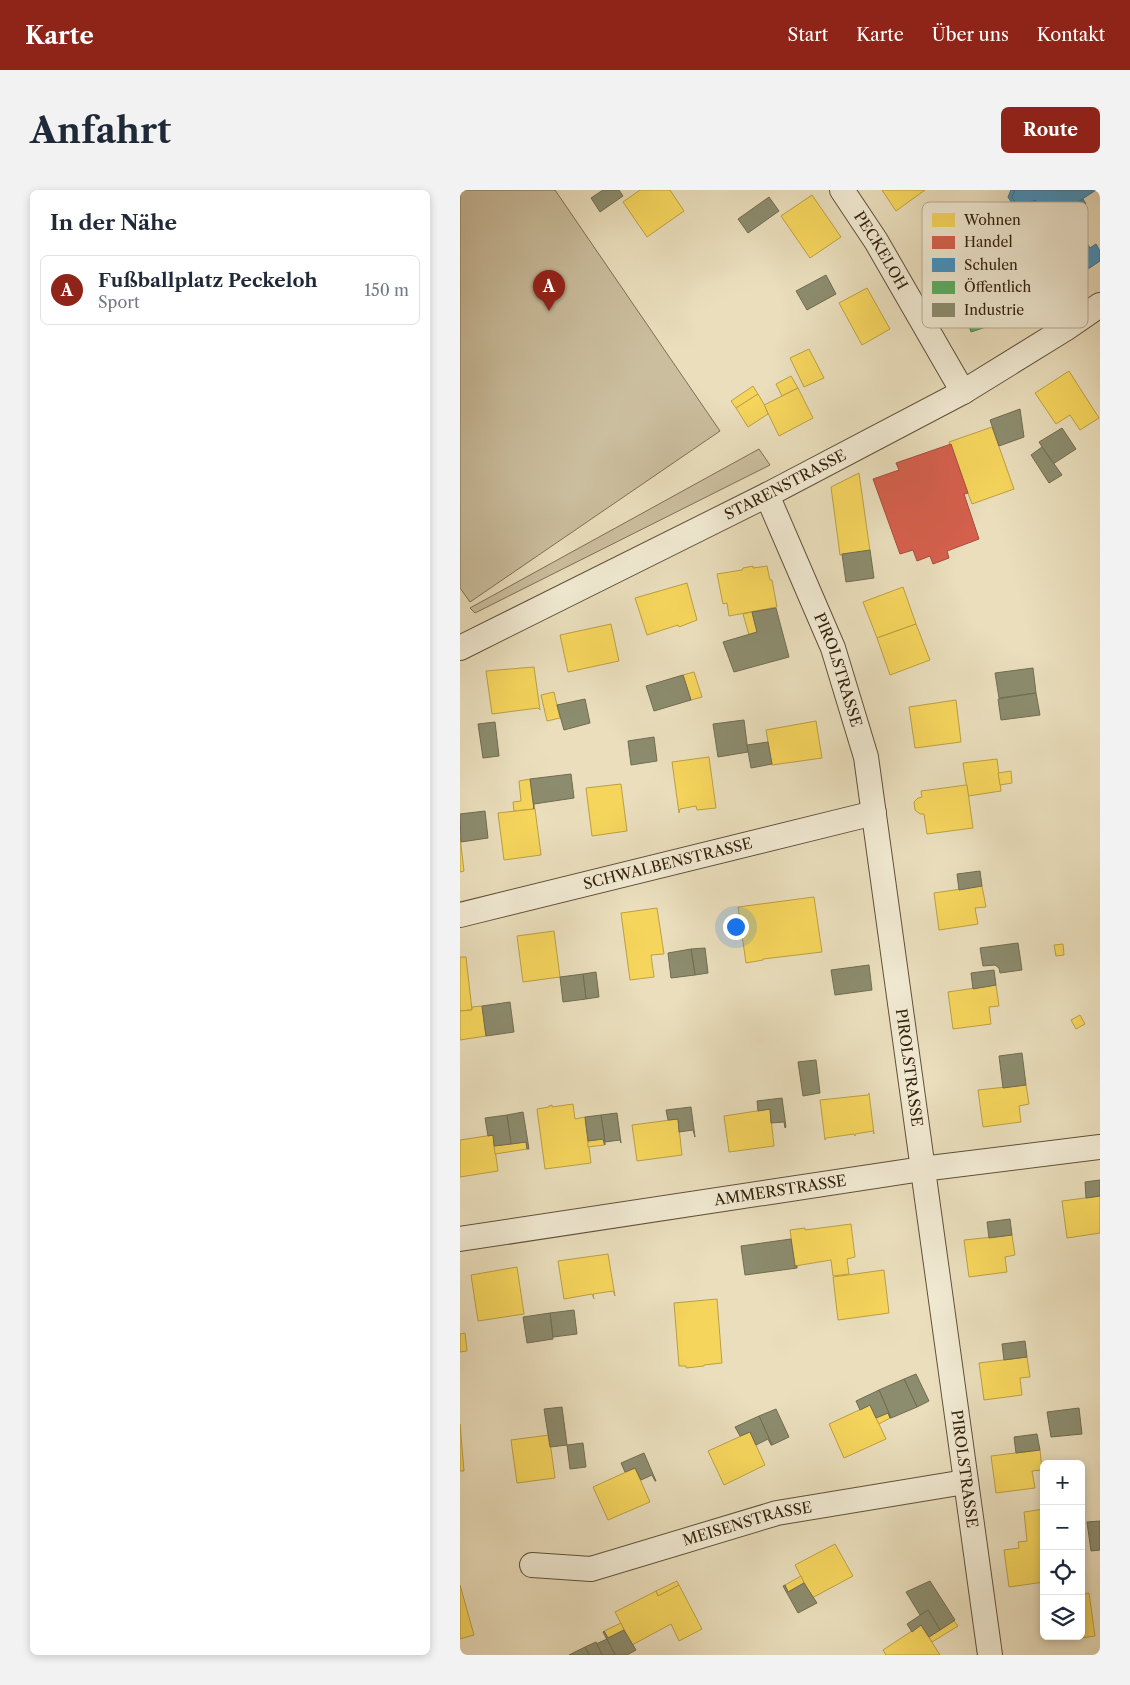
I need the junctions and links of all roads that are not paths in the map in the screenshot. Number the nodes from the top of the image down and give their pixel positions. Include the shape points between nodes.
1 (842, 190) edge
2 (1100, 305) edge
3 (1088, 313) edge
4 (922, 321) edge
5 (926, 328) edge
6 (1066, 328) edge
7 (963, 392) junction
8 (767, 495) junction
9 (460, 648) edge
10 (874, 813) junction
11 (460, 915) edge
12 (1100, 1147) edge
13 (922, 1169) junction
14 (460, 1239) edge
15 (966, 1482) junction
16 (532, 1564) dead end
17 (990, 1655) edge

1 - 4 street, PECKELOH
2 - 3 street, STARENSTRASSE
5 - 7 street, PECKELOH
6 - 7 street, STARENSTRASSE
7 - 8 street, STARENSTRASSE
8 - 9 street, STARENSTRASSE
8 - 10 street, PIROLSTRASSE via 833,648 866,757
10 - 11 street, SCHWALBENSTRASSE
10 - 13 street, PIROLSTRASSE
12 - 13 street, AMMERSTRASSE
13 - 14 street, AMMERSTRASSE
13 - 15 street, PIROLSTRASSE
15 - 16 street, MEISENSTRASSE via 777,1513 590,1569
15 - 17 street, PIROLSTRASSE

